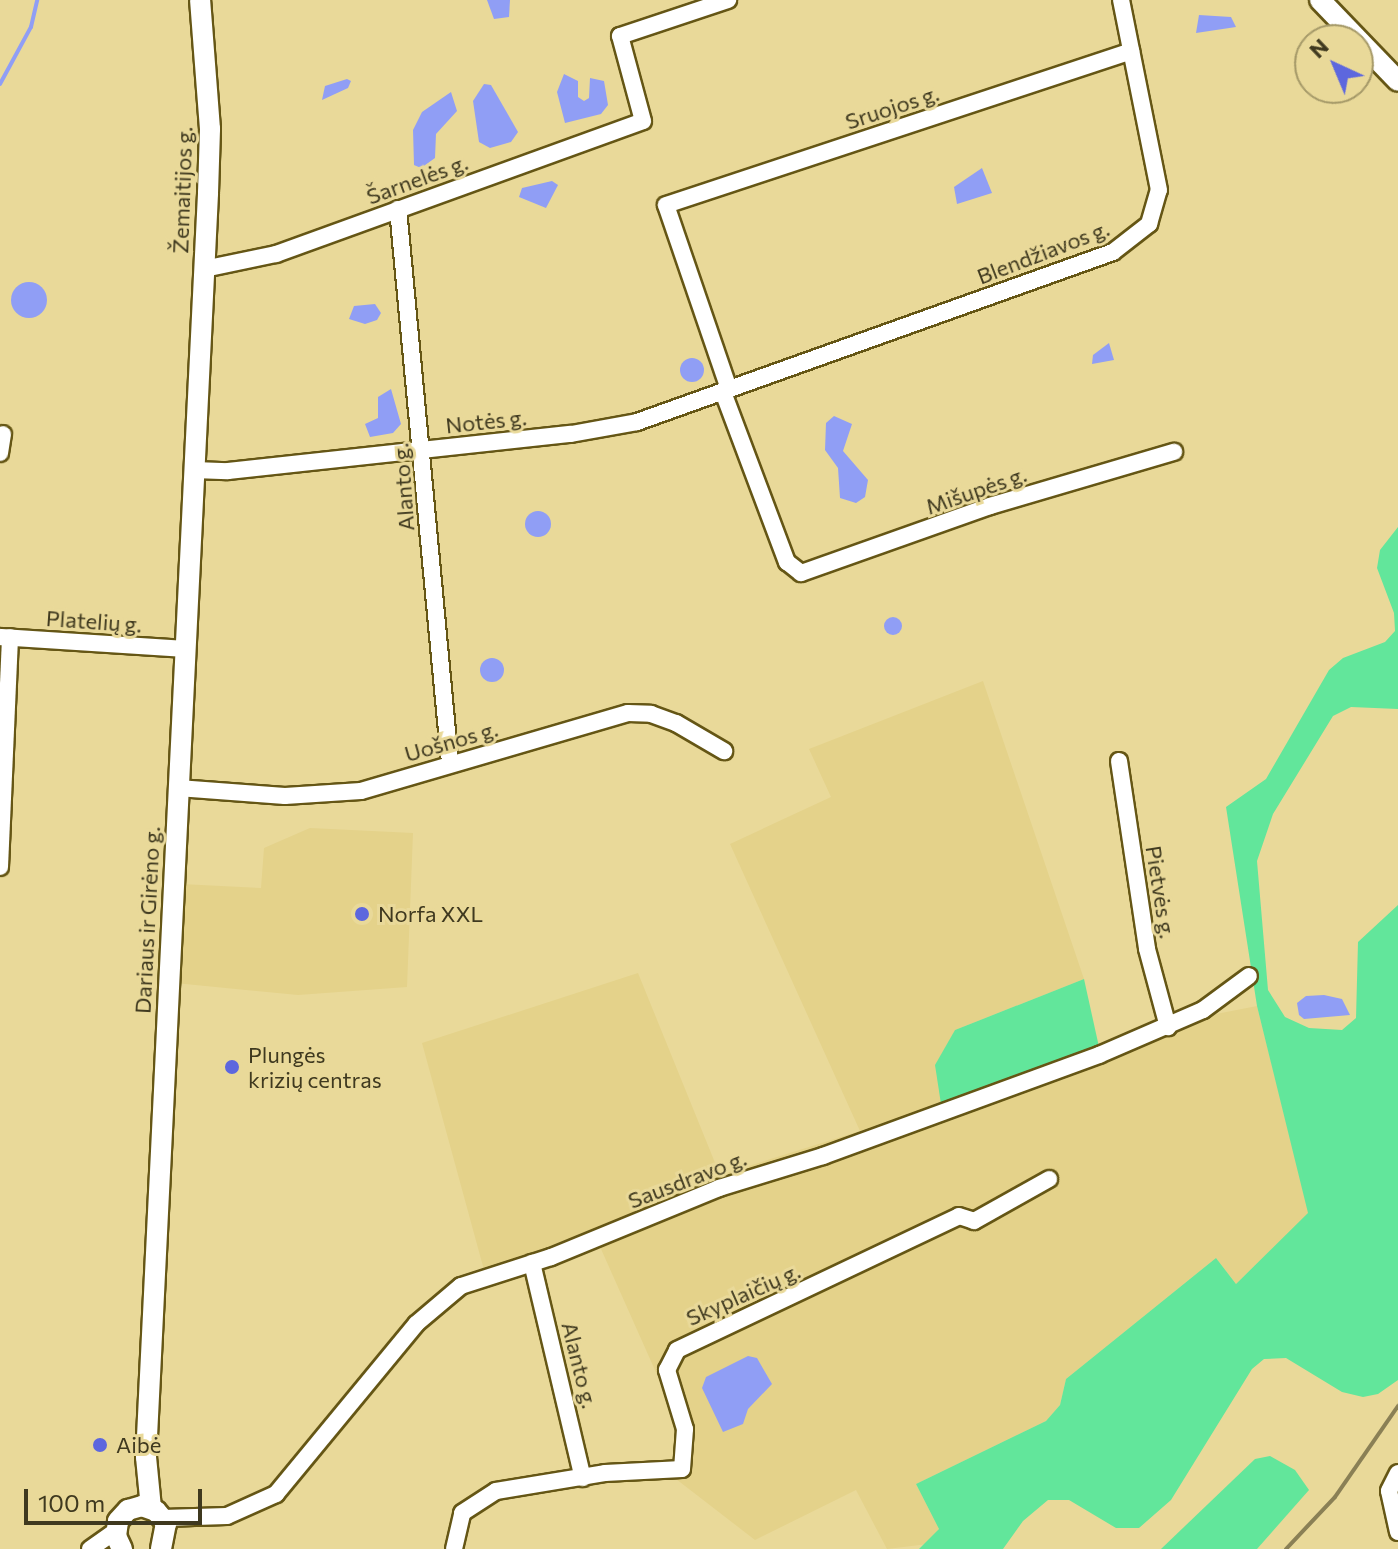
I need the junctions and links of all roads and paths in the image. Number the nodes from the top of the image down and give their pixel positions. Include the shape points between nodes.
1 (200, 0) edge
2 (728, 0) edge
3 (1121, 0) edge
4 (1320, 0) edge
5 (1131, 51) junction
6 (1398, 81) edge
7 (398, 209) junction
8 (204, 269) junction
9 (198, 381) joint
10 (726, 390) junction
11 (3, 434) dead end
12 (424, 450) junction
13 (1174, 452) dead end
14 (0, 453) edge
15 (194, 470) junction
16 (5, 637) edge
17 (186, 649) junction
18 (724, 751) dead end
19 (1119, 761) dead end
20 (450, 763) junction
21 (178, 788) junction
22 (0, 867) edge
23 (1249, 976) dead end
24 (1168, 1027) junction
25 (1049, 1179) dead end
26 (532, 1263) junction
27 (1398, 1473) edge
28 (583, 1478) junction
29 (155, 1524) edge
30 (1398, 1532) edge
31 (119, 1540) edge
32 (90, 1549) edge
33 (454, 1549) edge

1 - 8 main road, Žemaitijos g. via 210,129
2 - 7 street, Šarnelės g. via 620,36 643,121
3 - 5 street, Blendžiavos g.
4 - 6 main road
5 - 10 street, Blendžiavos g. via 1159,168 1149,224 1133,240 1093,261
5 - 10 street, Sruojos g. via 666,205
7 - 8 street, Šarnelės g. via 249,262
7 - 12 street, Alanto g.
8 - 9 main road, Žemaitijos g.
9 - 15 main road, Dariaus ir Girėno g.
10 - 12 street, Notės g. via 637,422
10 - 13 street, Mišupės g. via 783,554 795,571 808,573 990,506
11 - 14 street
12 - 15 street, Notės g.
12 - 20 street, Alanto g.
15 - 17 main road, Dariaus ir Girėno g.
16 - 17 street, Platelių g.
16 - 22 street
17 - 21 main road, Dariaus ir Girėno g.
18 - 20 street, Uošnos g. via 676,723 628,713
19 - 24 street, Pietvės g. via 1147,949
20 - 21 street, Uošnos g. via 361,791 285,796
21 - 29 main road, Dariaus ir Girėno g. via 145,1461
23 - 24 street, Sausdravo g.
24 - 26 street, Sausdravo g. via 823,1156 719,1188
25 - 28 street, Skyplaičių g. via 974,1221 959,1216 686,1344 667,1370 685,1429 682,1469
26 - 28 street, Alanto g.
26 - 29 street, Sausdravo g. via 476,1280 443,1297 284,1487 257,1507
27 - 30 street via 1389,1491
28 - 33 street, Skyplaičių g. via 496,1491 477,1499 462,1513
29 - 31 main road, Dariaus ir Girėno g. via 121,1517
31 - 32 street

